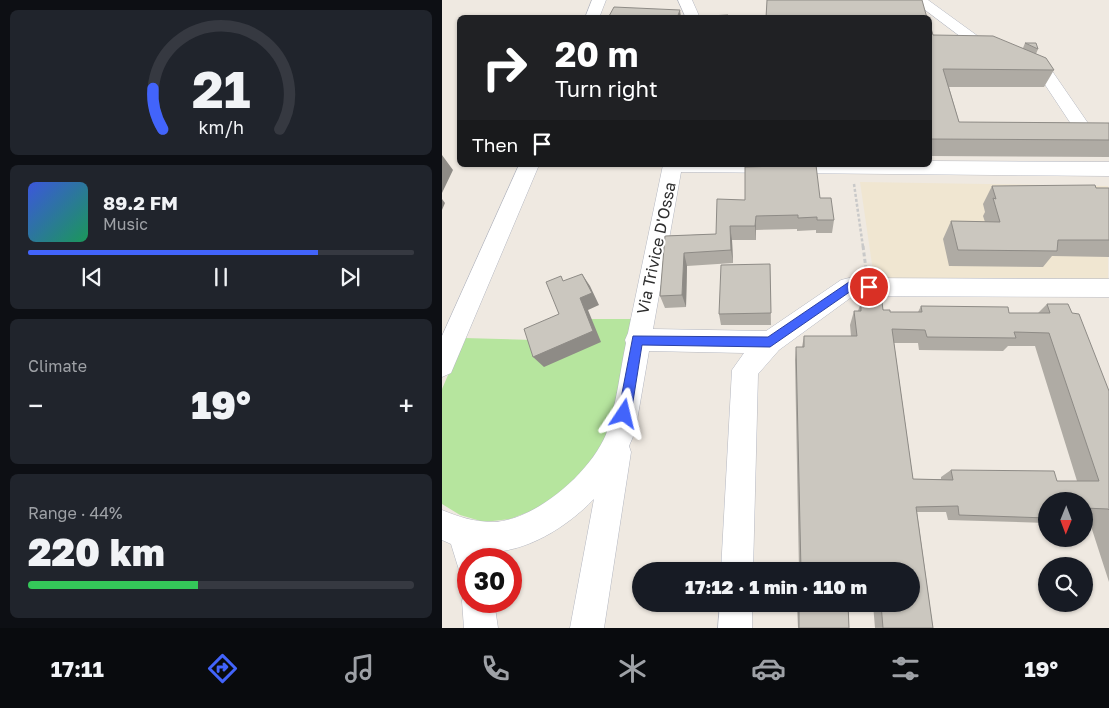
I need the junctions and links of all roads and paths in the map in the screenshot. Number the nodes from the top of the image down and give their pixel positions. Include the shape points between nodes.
1 (599, 0) edge
2 (685, 0) edge
3 (919, 0) edge
4 (593, 15) edge
5 (692, 15) edge
6 (1084, 129) edge
7 (529, 167) edge
8 (674, 167) edge
9 (852, 167) edge
10 (932, 167) edge
11 (1108, 169) edge
12 (869, 287) junction
13 (1108, 288) edge
14 (637, 340) junction
15 (770, 342) junction
16 (442, 365) edge
17 (621, 432) junction
18 (459, 540) edge
19 (737, 562) edge
20 (736, 612) edge
21 (479, 613) edge
22 (481, 628) edge
23 (587, 628) edge
24 (735, 628) edge

1 - 4 street
2 - 5 street
3 - 6 street via 974,40 1044,71
7 - 16 street
8 - 14 street, Via Trivice D'Ossa
9 - 12 path
10 - 11 street
12 - 13 street
12 - 15 street via 849,287
14 - 15 street
14 - 17 street, Via Trivice D'Ossa
15 - 19 street via 745,370
17 - 18 street, Via Trivice D'Ossa via 606,466 560,511 513,533
17 - 23 street
20 - 24 street
21 - 22 street

